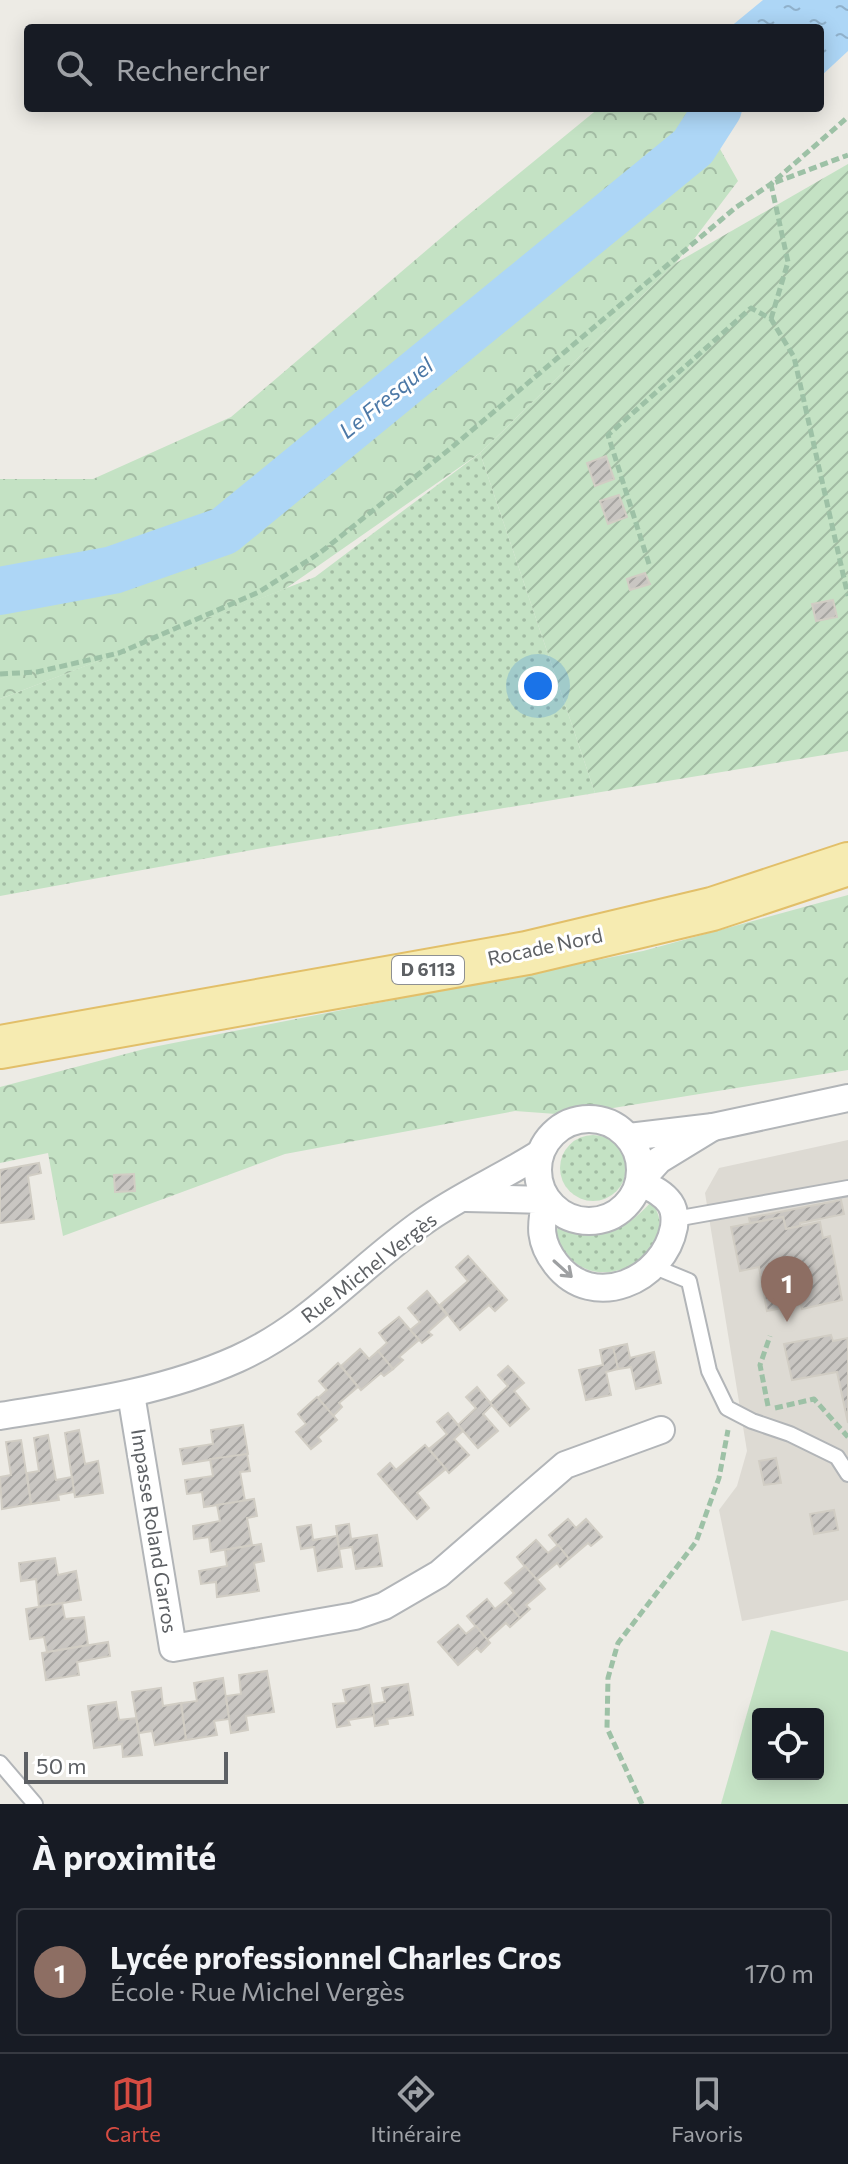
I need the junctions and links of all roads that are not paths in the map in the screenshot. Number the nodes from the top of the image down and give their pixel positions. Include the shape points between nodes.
1 (848, 864) edge
2 (0, 1047) edge
3 (848, 1098) edge
4 (713, 1127) junction
5 (629, 1137) junction
6 (539, 1154) junction
7 (639, 1182) junction
8 (848, 1188) edge
9 (463, 1198) junction
10 (546, 1200) junction
11 (675, 1219) junction
12 (655, 1267) junction
13 (131, 1394) junction
14 (0, 1416) edge
15 (661, 1430) dead end
16 (848, 1474) edge
17 (0, 1763) edge
18 (35, 1804) edge

1 - 2 main road, Rocade Nord / D 6113 via 712,909 527,953
3 - 4 street
4 - 5 street
4 - 7 street via 659,1160
5 - 6 street via 602,1120 571,1121 546,1140
5 - 7 street via 640,1158
6 - 9 street, Rue Michel Vergès
6 - 10 street via 537,1178
7 - 10 street via 617,1214 599,1221 560,1214
7 - 11 street via 672,1205
8 - 11 lane
9 - 10 street, Rue Michel Vergès
9 - 13 street, Rue Michel Vergès via 423,1221 302,1322 239,1358
10 -> 12 street via 543,1247 560,1270 577,1281 625,1285
11 - 12 street
12 - 16 lane via 689,1281 709,1371 727,1408 837,1457
13 - 14 street, Rue Michel Vergès
13 - 15 street, Impasse Roland Garros via 173,1648 355,1616 384,1606 439,1574 565,1465
17 - 18 lane

